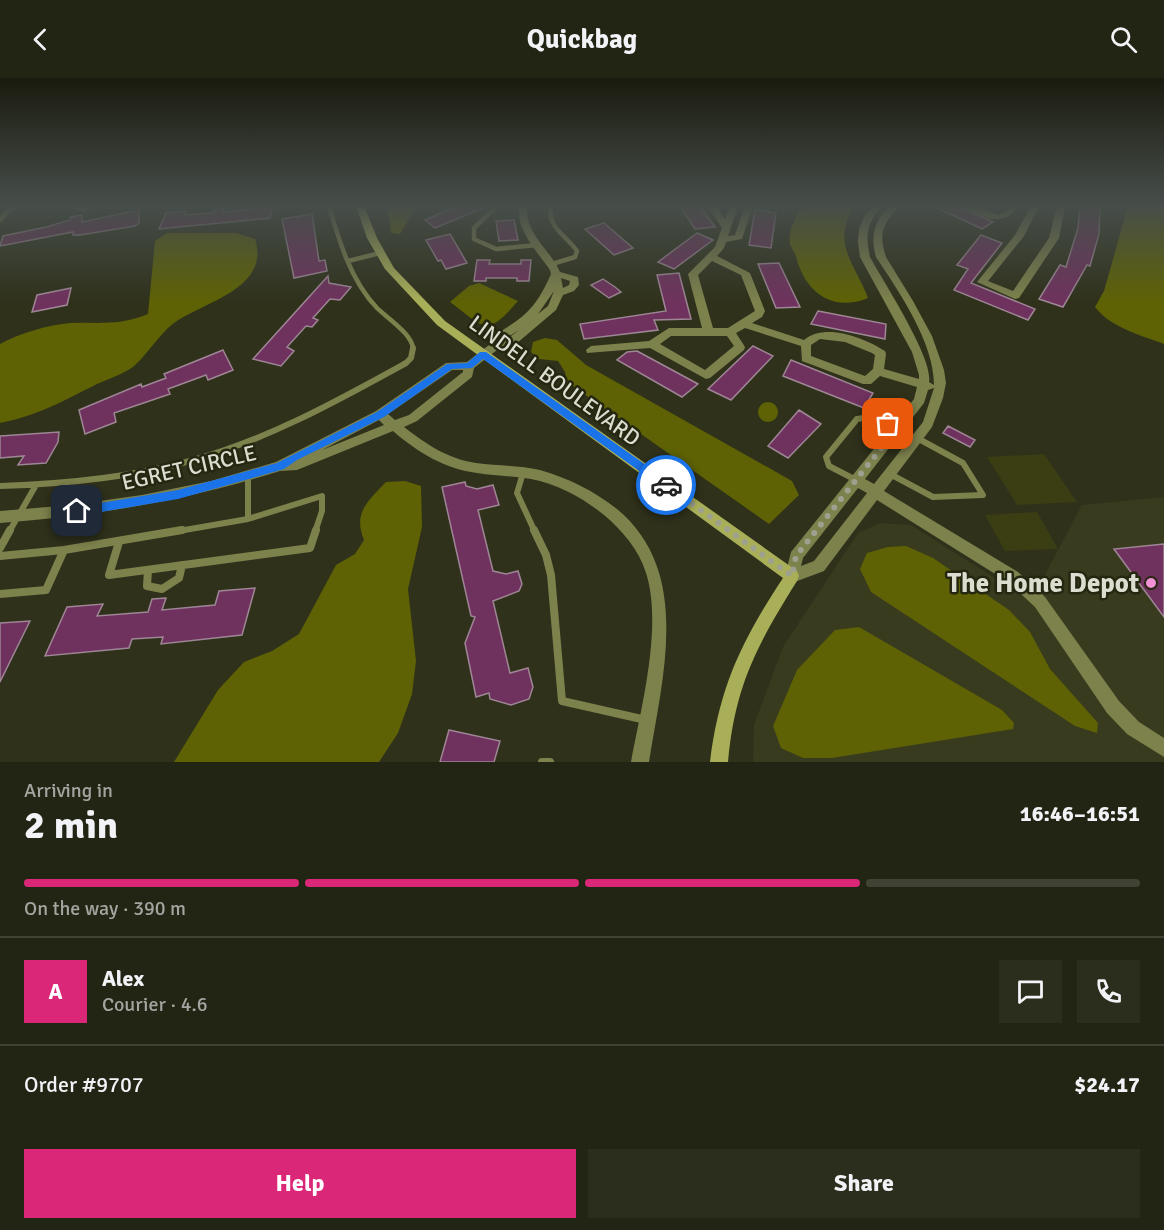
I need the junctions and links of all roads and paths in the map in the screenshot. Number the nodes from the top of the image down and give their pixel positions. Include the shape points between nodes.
1 (338, 238) edge
2 (374, 238) edge
3 (474, 238) edge
4 (532, 238) edge
5 (564, 238) edge
6 (734, 238) edge
7 (862, 238) edge
8 (877, 238) edge
9 (1016, 238) edge
10 (1054, 238) edge
11 (722, 240) joint
12 (537, 245) junction
13 (380, 253) junction
14 (712, 256) junction
15 (348, 261) junction
16 (554, 269) junction
17 (559, 293) junction
18 (744, 324) junction
19 (901, 324) junction
20 (919, 324) junction
21 (708, 330) junction
22 (730, 332) junction
23 (652, 344) junction
24 (806, 344) junction
25 (495, 346) junction
26 (591, 350) dead end
27 (483, 355) junction
28 (469, 366) junction
29 (878, 371) junction
30 (923, 385) junction
31 (938, 389) junction
32 (380, 414) junction
33 (394, 426) junction
34 (897, 428) junction
35 (917, 438) junction
36 (280, 466) junction
37 (523, 472) junction
38 (890, 474) junction
39 (248, 475) junction
40 (856, 480) junction
41 (36, 485) junction
42 (0, 486) edge
43 (875, 492) junction
44 (0, 516) edge
45 (18, 516) junction
46 (248, 519) junction
47 (119, 542) junction
48 (0, 548) edge
49 (64, 550) junction
50 (0, 556) edge
51 (182, 565) junction
52 (148, 570) junction
53 (792, 576) junction
54 (0, 594) edge
55 (647, 720) junction
56 (1164, 748) edge
57 (542, 762) edge
58 (550, 762) edge
59 (640, 762) edge
60 (719, 762) edge

1 - 15 lane
2 - 13 street, LINDELL BOULEVARD
3 - 12 lane via 478,243 504,250
4 - 12 street
5 - 16 lane via 577,251 575,257
6 - 11 street
7 - 19 street via 865,257
8 - 20 street via 880,257 903,296 923,318
9 - 10 street via 982,282 1015,296
11 - 14 street
12 - 16 street
13 - 15 lane
13 - 27 street, LINDELL BOULEVARD via 421,305
14 - 18 street via 745,273 760,311
14 - 21 street via 693,274
15 - 41 lane via 371,301 414,345 406,363 273,432 214,454 129,474
16 - 17 street
16 - 17 street via 575,279 570,289
16 - 25 street via 542,306 534,316 494,341
17 - 25 street via 552,308 519,337 506,346
18 - 22 street
18 - 24 street
19 - 20 street
19 - 30 street via 917,352 925,375
20 - 31 street via 933,349
21 - 22 street
21 - 23 street via 669,332
22 - 23 street via 740,347 706,375
23 - 26 street
24 - 29 street via 806,358 867,381
24 - 29 street via 823,335 872,347 881,354
25 - 27 street, EGRET CIRCLE
27 - 28 street, EGRET CIRCLE
27 - 53 street, LINDELL BOULEVARD
28 - 32 street, EGRET CIRCLE via 450,366
28 - 33 street, EGRET CIRCLE via 468,374 461,380 413,418
29 - 30 street
30 - 31 street
30 - 34 street via 920,400
31 - 35 street via 928,423
32 - 33 street
32 - 36 street, EGRET CIRCLE
33 - 36 street, EGRET CIRCLE via 297,465
33 - 37 street via 442,458 466,466
34 - 40 street
34 - 40 lane via 870,417 857,419 826,457 829,466
35 - 38 street
35 - 38 lane via 963,463 983,495 933,497
36 - 39 street, EGRET CIRCLE
37 - 55 street via 588,495 623,523 643,549 656,584 658,605
37 - 55 lane via 517,493 546,555 551,575 562,701
38 - 43 street
39 - 45 street, EGRET CIRCLE via 157,499
39 - 46 lane
40 - 43 street
40 - 53 street via 796,556
41 - 42 lane
41 - 45 lane
43 - 53 street via 819,566
43 - 56 street via 1013,577 1040,602 1113,707 1133,728
44 - 45 street, EGRET CIRCLE
45 - 48 lane
46 - 47 lane
46 - 51 lane via 322,496 322,511 310,548
47 - 49 lane
47 - 52 lane via 109,575
49 - 50 lane
49 - 54 lane via 46,590
51 - 52 lane
51 - 52 lane via 179,578 162,589 147,586
53 - 60 street via 745,653 734,680
55 - 59 street
57 - 58 lane

